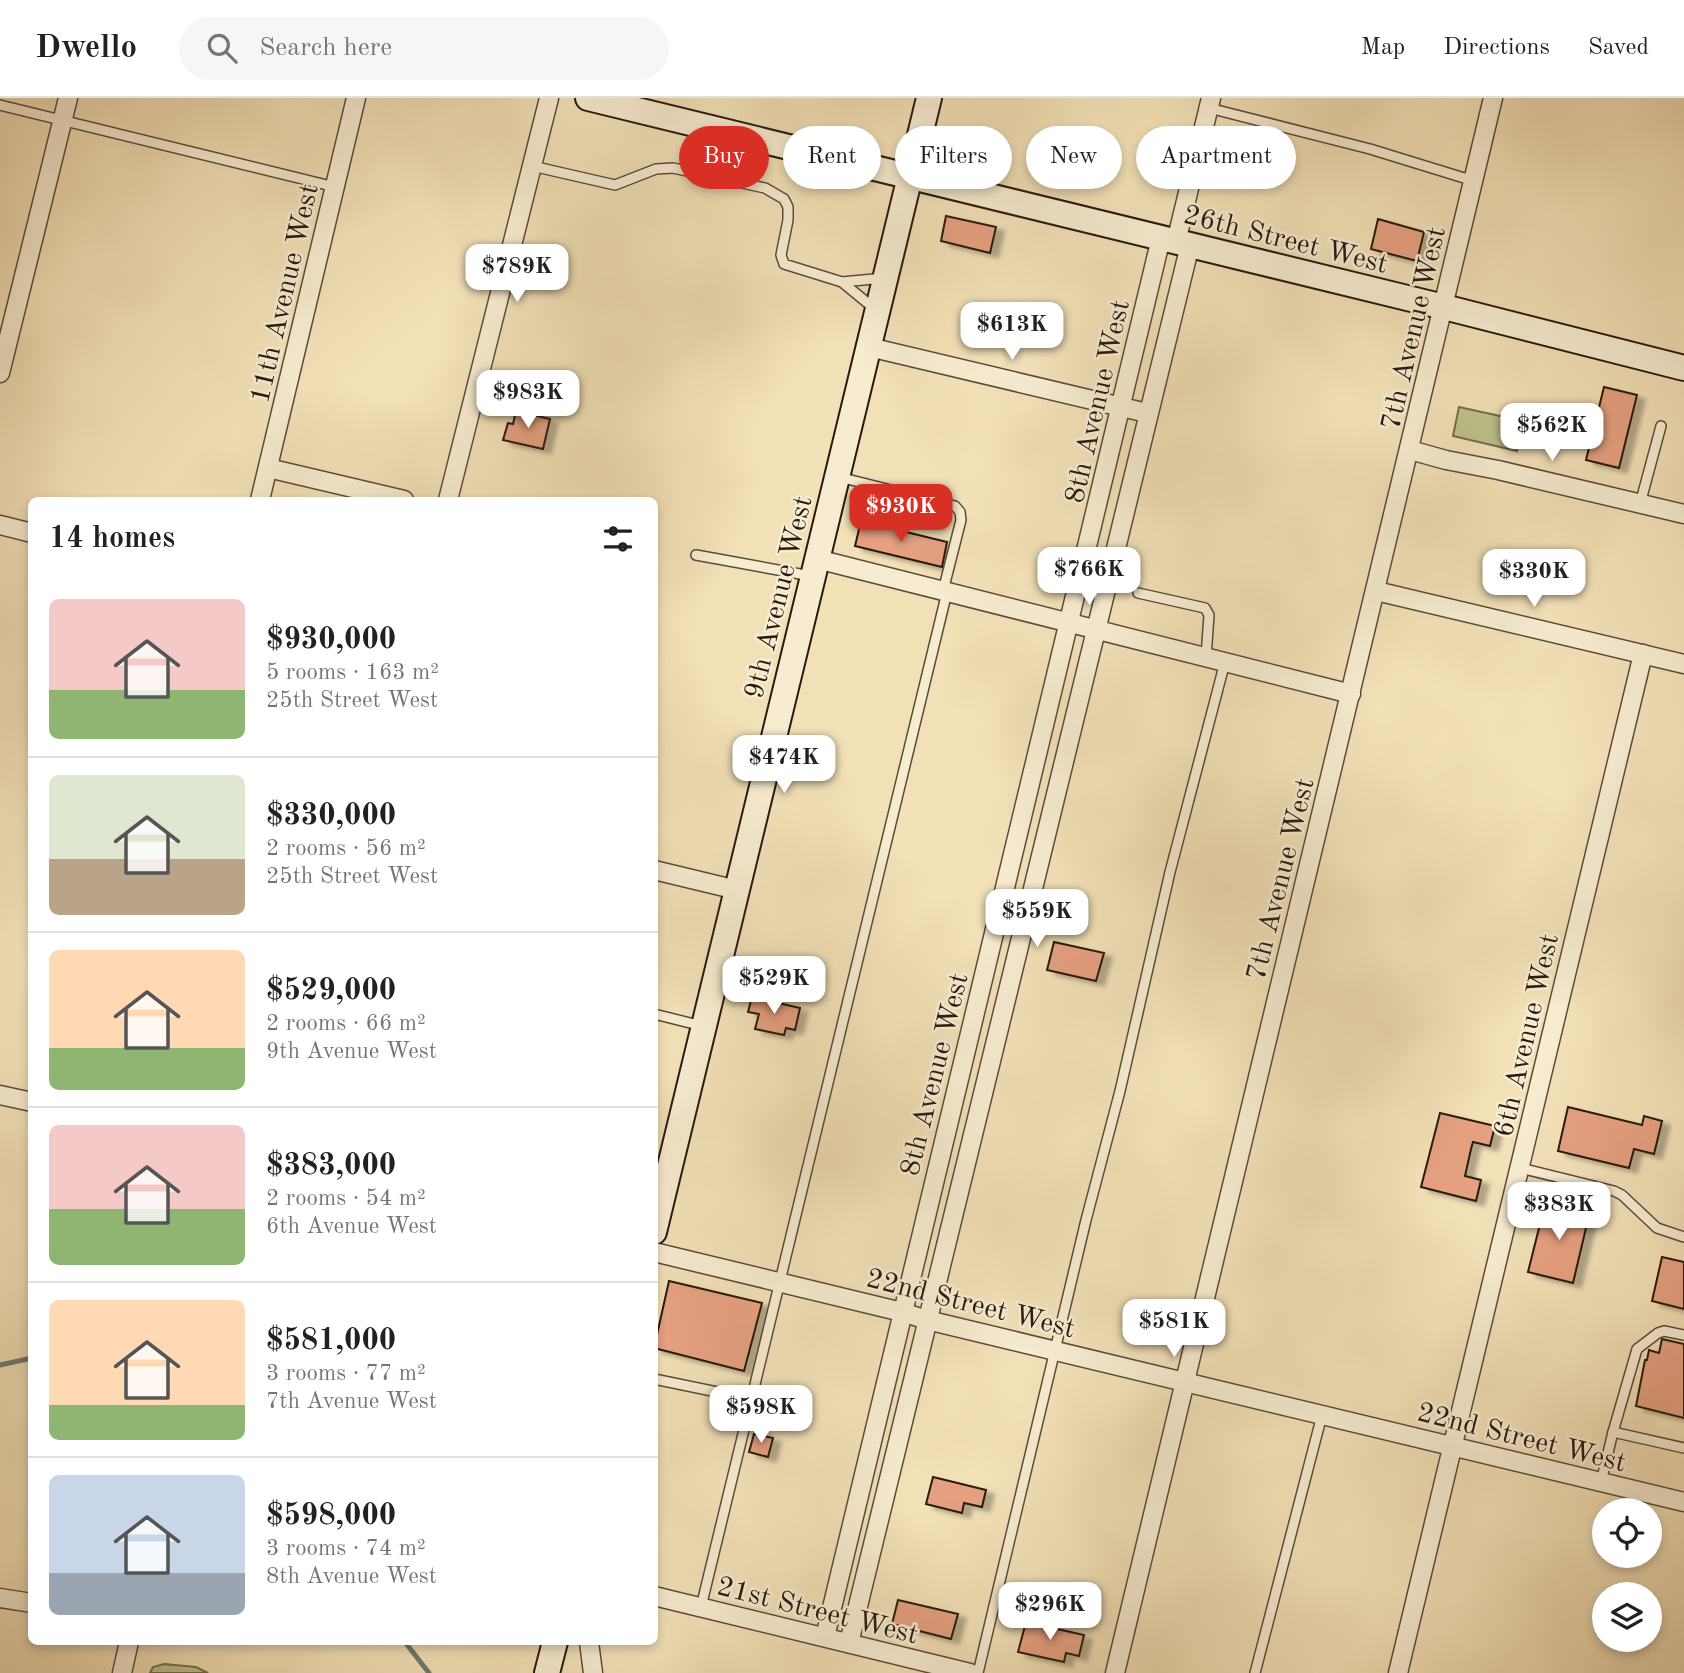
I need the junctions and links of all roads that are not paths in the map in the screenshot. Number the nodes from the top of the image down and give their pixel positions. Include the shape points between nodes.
1 (68, 98) edge
2 (356, 98) edge
3 (549, 98) edge
4 (588, 98) edge
5 (929, 98) edge
6 (1493, 98) edge
7 (1210, 103) edge
8 (640, 104) edge
9 (0, 105) edge
10 (62, 120) junction
11 (922, 126) edge
12 (531, 166) junction
13 (895, 172) edge
14 (1474, 181) junction
15 (335, 187) junction
16 (906, 189) edge
17 (962, 189) edge
18 (1176, 242) junction
19 (884, 278) junction
20 (842, 282) junction
21 (1444, 307) junction
22 (877, 311) junction
23 (869, 347) junction
24 (1684, 368) edge
25 (0, 373) edge
26 (1121, 407) junction
27 (1147, 413) junction
28 (1661, 426) dead end
29 (1410, 450) junction
30 (268, 468) junction
31 (837, 476) junction
32 (261, 497) edge
33 (391, 497) edge
34 (449, 497) edge
35 (1640, 504) junction
36 (1684, 514) edge
37 (0, 525) edge
38 (28, 532) edge
39 (696, 555) dead end
40 (815, 568) junction
41 (945, 591) junction
42 (1376, 591) junction
43 (1138, 593) dead end
44 (1070, 622) junction
45 (1095, 628) junction
46 (1643, 654) junction
47 (1206, 657) junction
48 (1225, 662) junction
49 (1684, 664) edge
50 (1351, 694) junction
51 (658, 871) edge
52 (737, 890) junction
53 (658, 1015) edge
54 (704, 1027) junction
55 (0, 1095) edge
56 (28, 1101) edge
57 (1520, 1168) junction
58 (658, 1216) edge
59 (1684, 1237) edge
60 (658, 1253) edge
61 (780, 1282) junction
62 (902, 1312) junction
63 (927, 1320) junction
64 (1684, 1335) edge
65 (1055, 1350) junction
66 (658, 1380) edge
67 (1184, 1382) junction
68 (751, 1399) junction
69 (1322, 1415) junction
70 (1613, 1432) junction
71 (1454, 1447) junction
72 (1684, 1448) edge
73 (1601, 1482) junction
74 (1684, 1502) edge
75 (658, 1597) edge
76 (0, 1598) edge
77 (28, 1602) edge
78 (701, 1607) junction
79 (825, 1637) junction
80 (849, 1643) junction
81 (129, 1645) edge
82 (554, 1645) edge
83 (589, 1645) edge
84 (122, 1673) edge
85 (547, 1673) edge
86 (593, 1673) edge
87 (970, 1673) edge
88 (978, 1673) edge
89 (1115, 1673) edge
90 (1255, 1673) edge
91 (1398, 1673) edge

1 - 10 street
2 - 15 street, 11th Avenue West
3 - 12 street
4 - 8 street, 26th Street West
5 - 11 street, 9th Avenue West
6 - 14 street, 7th Avenue West
7 - 14 lane
7 - 18 street, 8th Avenue West
8 - 13 street, 26th Street West
9 - 10 lane
10 - 15 lane
10 - 25 street
12 - 20 lane via 615,185 656,169 673,168 765,188 784,199 788,208 781,255 785,264
12 - 34 street
14 - 21 street, 7th Avenue West
15 - 30 street, 11th Avenue West
16 - 19 street, 9th Avenue West
17 - 18 street, 26th Street West
18 - 21 street, 26th Street West
18 - 26 street, 8th Avenue West
18 - 27 street, 8th Avenue West
19 - 20 lane
19 - 22 street, 9th Avenue West
20 - 22 lane
21 - 24 street, 26th Street West
21 - 29 street, 7th Avenue West
22 - 23 street, 9th Avenue West
23 - 26 street
23 - 31 street, 9th Avenue West
26 - 27 street
26 - 44 street, 8th Avenue West
27 - 45 street, 8th Avenue West
28 - 35 lane
29 - 35 street
29 - 42 street, 7th Avenue West
30 - 32 street, 11th Avenue West
30 - 33 street
31 - 40 street, 9th Avenue West
31 - 41 lane via 955,506 961,520
35 - 36 street
37 - 38 street
39 - 40 lane
40 - 41 street
40 - 52 street, 9th Avenue West
41 - 44 street
41 - 61 lane
42 - 46 street
42 - 50 street, 7th Avenue West
43 - 47 lane via 1205,608 1209,615
44 - 45 street
44 - 62 street, 8th Avenue West
45 - 47 street
45 - 63 street, 8th Avenue West
46 - 49 street
46 - 57 street, 6th Avenue West
47 - 48 street
48 - 50 street
48 - 65 lane
50 - 67 street, 7th Avenue West
51 - 52 street
52 - 54 street, 9th Avenue West
53 - 54 lane
54 - 58 street, 9th Avenue West
55 - 56 street
57 - 59 lane via 1614,1191 1657,1228
57 - 71 street, 6th Avenue West
60 - 61 street, 22nd Street West
61 - 62 street, 22nd Street West
61 - 68 lane
62 - 63 street, 22nd Street West
62 - 79 street, 8th Avenue West
63 - 65 street, 22nd Street West
63 - 80 street, 8th Avenue West
64 - 70 lane via 1664,1331 1637,1349
65 - 67 street, 22nd Street West
65 - 88 lane
66 - 68 lane
67 - 69 street, 22nd Street West
67 - 89 street, 7th Avenue West
68 - 78 lane
69 - 71 street, 22nd Street West
69 - 90 lane
70 - 72 lane
70 - 73 lane
71 - 73 street, 22nd Street West
71 - 91 street, 6th Avenue West
73 - 74 street, 22nd Street West
75 - 78 street, 21st Street West
76 - 77 street
78 - 79 street, 21st Street West
79 - 80 street, 21st Street West
80 - 87 street, 21st Street West
81 - 84 street
82 - 85 street
83 - 86 street

